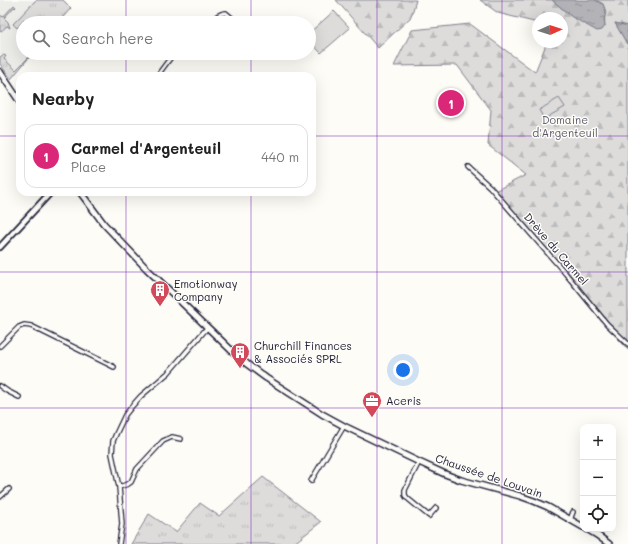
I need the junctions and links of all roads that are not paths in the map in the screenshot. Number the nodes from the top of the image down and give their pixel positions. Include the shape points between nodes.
1 (218, 16) edge
2 (230, 16) edge
3 (169, 60) edge
4 (0, 72) edge
5 (160, 72) edge
6 (16, 96) edge
7 (468, 168) dead end
8 (47, 196) edge
9 (83, 196) edge
10 (0, 247) edge
11 (207, 328) junction
12 (628, 344) edge
13 (0, 346) edge
14 (114, 368) dead end
15 (0, 386) edge
16 (18, 397) dead end
17 (344, 426) junction
18 (181, 439) dead end
19 (419, 462) junction
20 (311, 481) dead end
21 (119, 487) junction
22 (9, 489) dead end
23 (0, 497) edge
24 (436, 508) dead end
25 (573, 512) dead end
26 (570, 520) junction
27 (580, 525) edge
28 (592, 532) edge
29 (119, 544) edge
30 (609, 544) edge

1 - 2 street via 223,12
3 - 5 street
4 - 6 main road
7 - 12 street, Drève du Carmel via 490,187 607,324
8 - 10 street
9 - 11 main road, Chaussée de Louvain via 104,224
11 - 17 main road, Chaussée de Louvain via 266,378
11 - 21 street via 168,373 141,396 125,415 112,447
13 - 14 street via 19,327 31,326
15 - 16 street
17 - 19 main road, Chaussée de Louvain
17 - 20 street
18 - 21 street via 163,441 137,469 131,482
19 - 24 street via 405,495 429,516
19 - 26 main road, Chaussée de Louvain via 461,480 534,501
21 - 29 street via 122,524
22 - 23 street
25 - 26 street
26 - 27 main road, Chaussée de Louvain
28 - 30 main road

